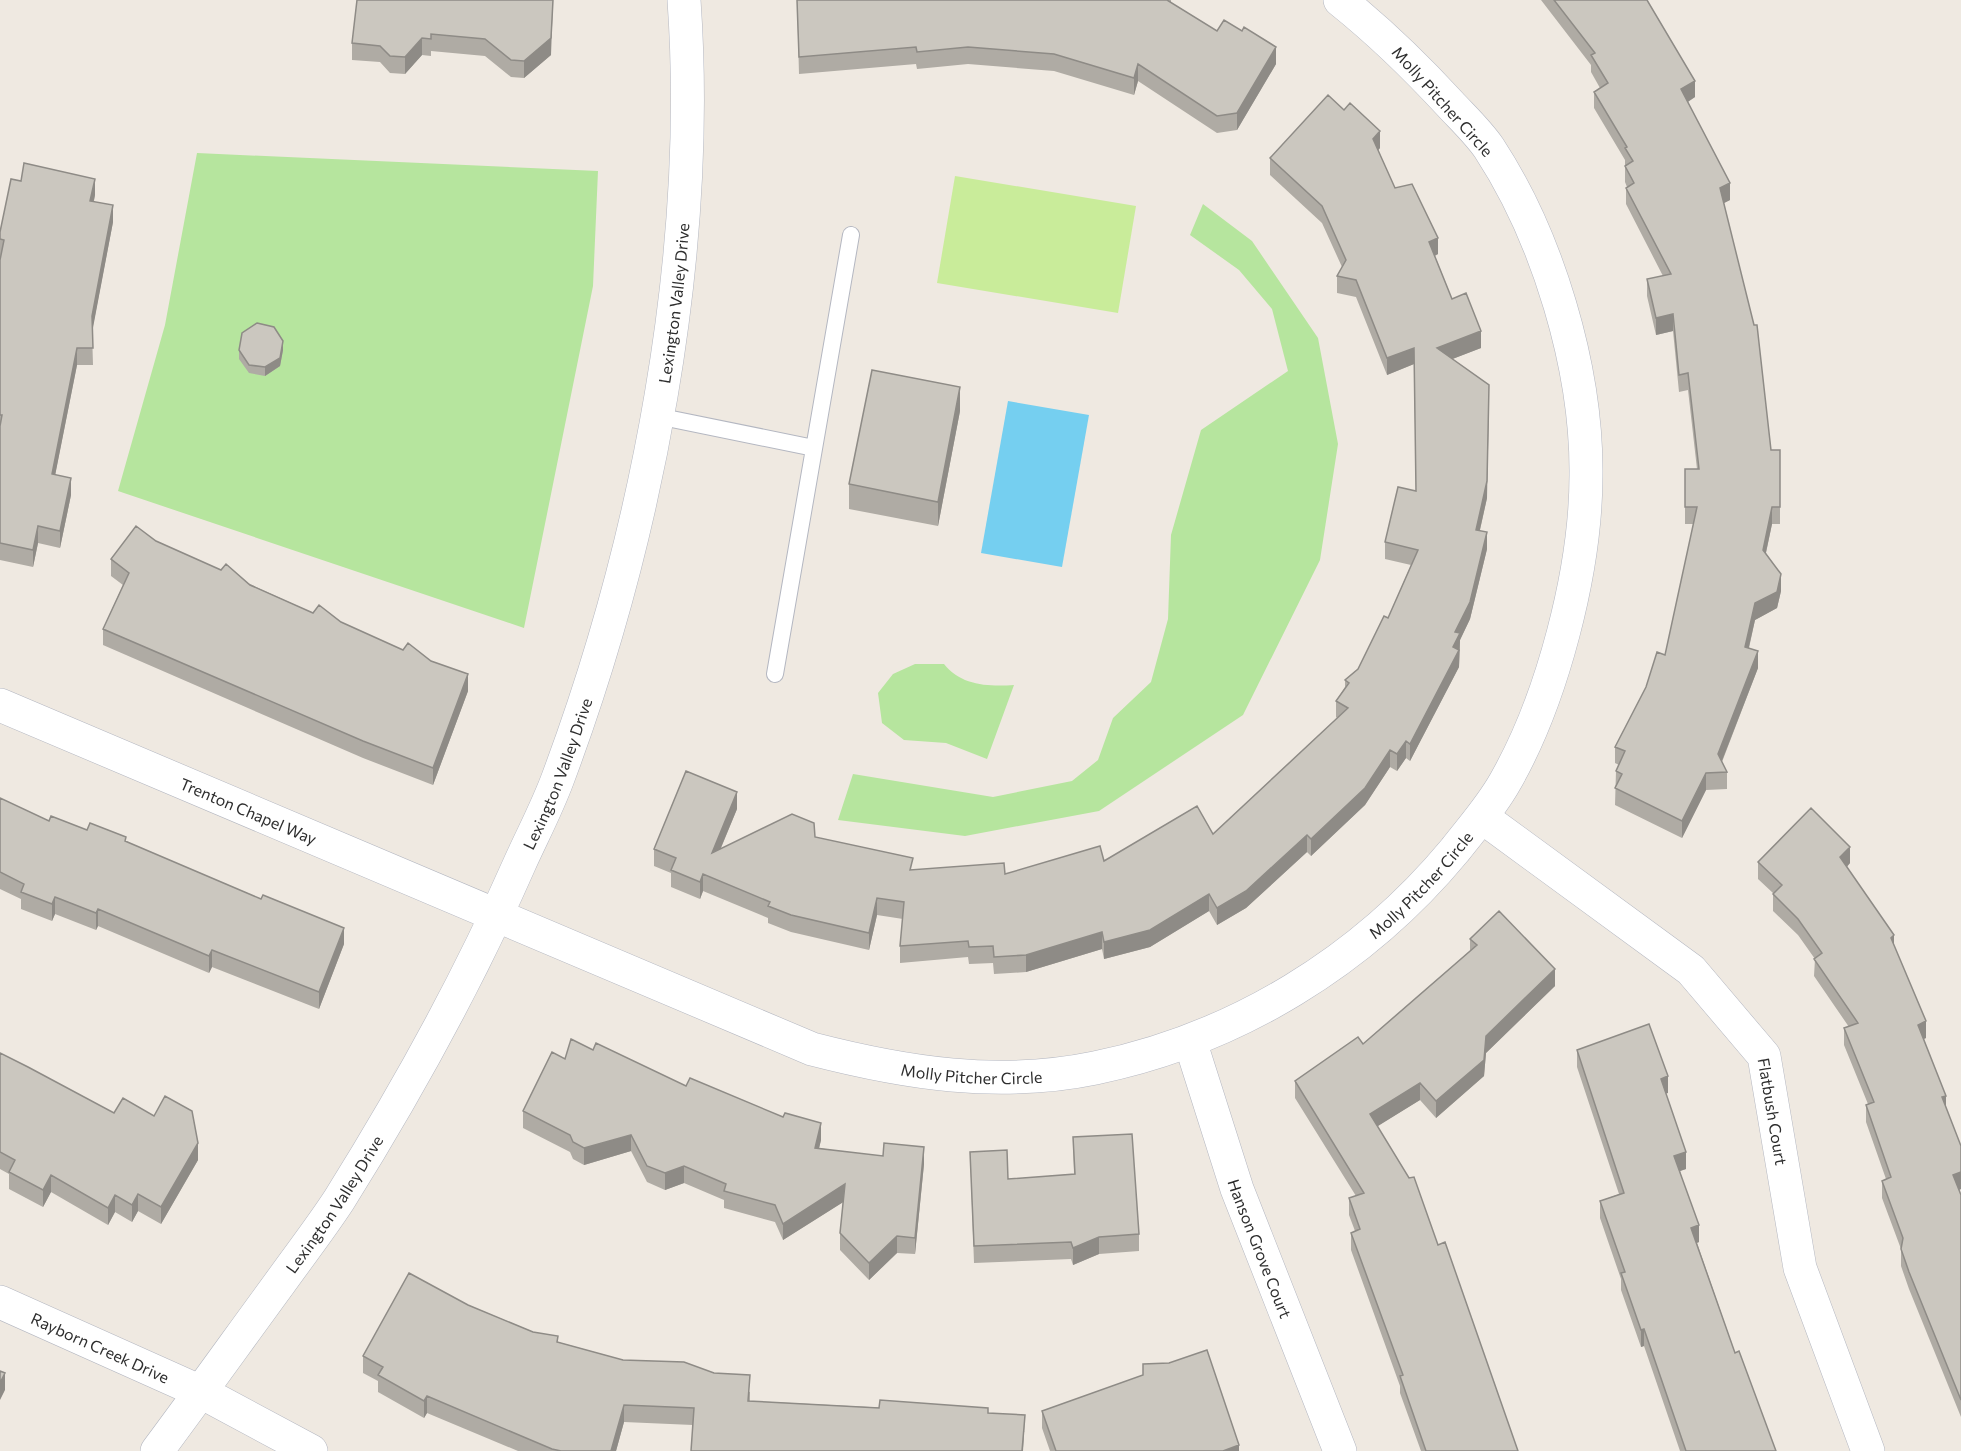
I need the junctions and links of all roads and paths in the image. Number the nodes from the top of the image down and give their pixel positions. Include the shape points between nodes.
1 (684, 0) edge
2 (1340, 0) edge
3 (851, 235) dead end
4 (657, 416) junction
5 (814, 448) junction
6 (775, 674) dead end
7 (0, 705) edge
8 (1482, 817) junction
9 (496, 917) junction
10 (1190, 1041) junction
11 (0, 1302) edge
12 (201, 1392) junction
13 (157, 1451) edge
14 (311, 1451) edge
15 (1340, 1451) edge
16 (1868, 1451) edge

1 - 4 street, Lexington Valley Drive via 686,159 677,271
2 - 8 street, Molly Pitcher Circle via 1420,72 1486,144 1503,171 1538,243 1568,333 1582,412 1586,486 1578,560 1561,642 1534,721 1505,782
3 - 5 lane
4 - 5 lane
4 - 9 street, Lexington Valley Drive via 626,558 585,698 557,781
5 - 6 lane
7 - 9 street, Trenton Chapel Way
8 - 10 street, Molly Pitcher Circle via 1428,882 1382,926 1319,975 1265,1007
8 - 16 street, Flatbush Court via 1691,970 1764,1056 1800,1268
9 - 10 street, Molly Pitcher Circle via 812,1049 884,1067 958,1076 1017,1077 1091,1069
9 - 12 street, Lexington Valley Drive via 418,1068 336,1204
10 - 15 street, Hanson Grove Court via 1237,1189
11 - 12 street, Rayborn Creek Drive
12 - 13 street, Lexington Valley Drive
12 - 14 street, Rayborn Creek Drive

